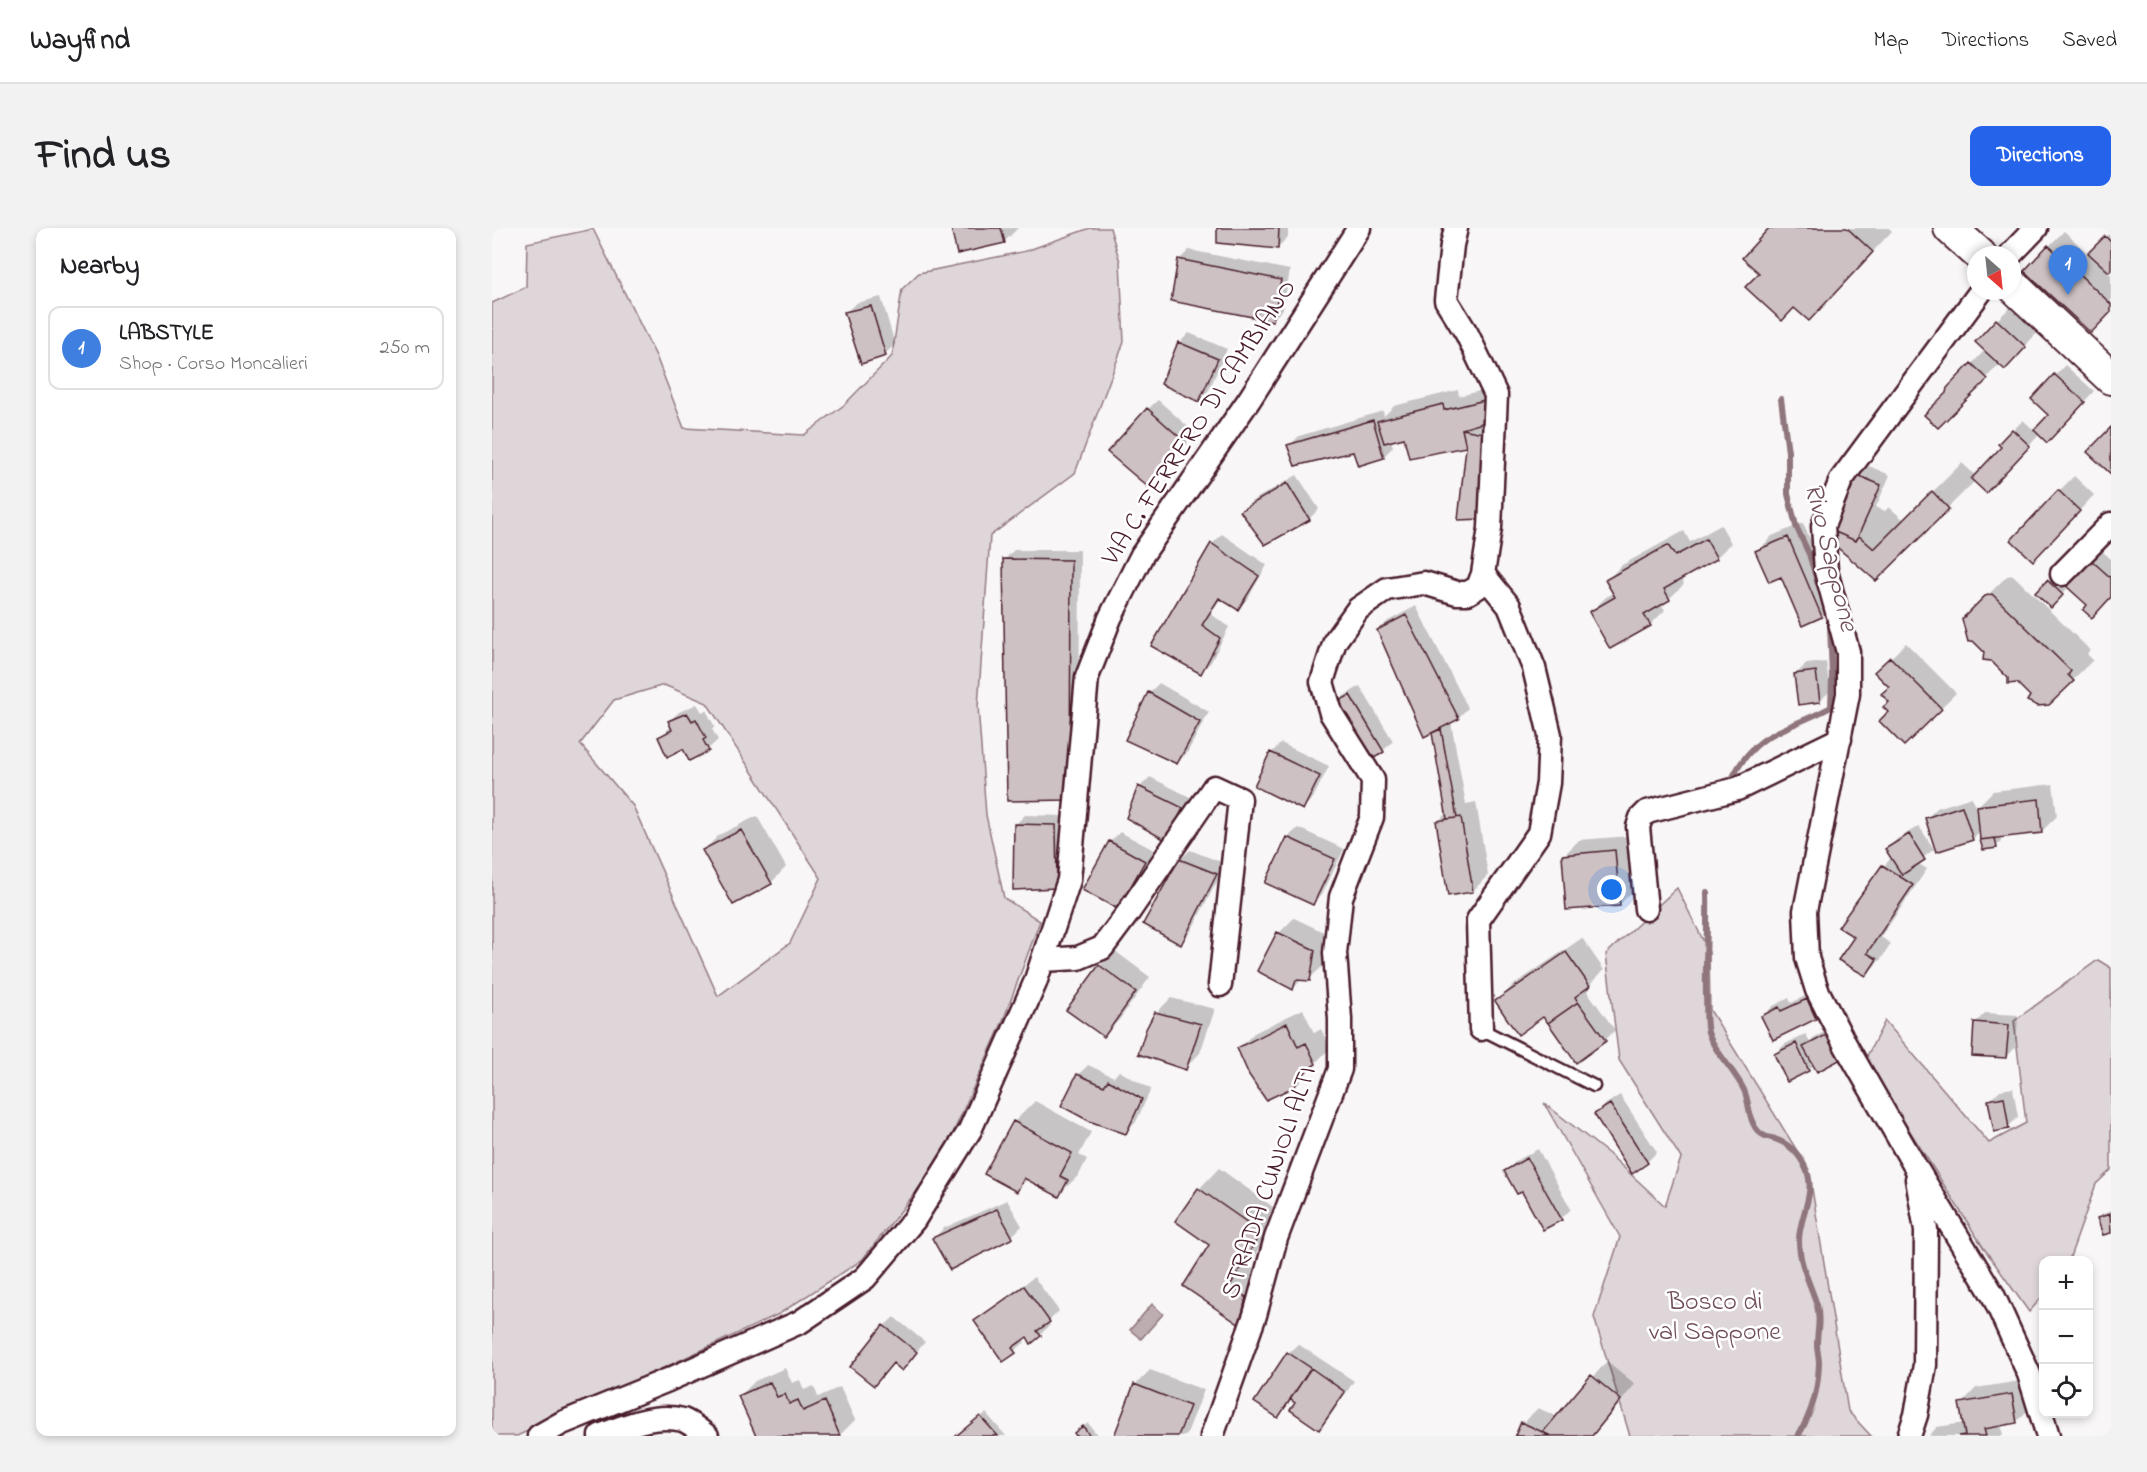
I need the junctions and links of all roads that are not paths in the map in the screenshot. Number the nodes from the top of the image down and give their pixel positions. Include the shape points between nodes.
1 (1359, 228) edge
2 (1456, 228) edge
3 (1950, 228) edge
4 (2036, 228) edge
5 (1970, 246) edge
6 (2019, 246) edge
7 (2021, 293) edge
8 (1974, 300) edge
9 (2111, 378) edge
10 (2111, 524) edge
11 (1483, 574) junction
12 (2062, 574) dead end
13 (1840, 740) junction
14 (1646, 909) dead end
15 (1042, 960) junction
16 (1220, 985) dead end
17 (1481, 1029) joint
18 (1594, 1086) dead end
19 (1916, 1168) junction
20 (1914, 1429) edge
21 (539, 1436) edge
22 (600, 1436) edge
23 (706, 1436) edge
24 (1212, 1436) edge
25 (2048, 1436) edge

1 - 15 street, VIA C. FERRERO DI CAMBIANO via 1249,400 1142,555 1110,618 1087,677 1069,880
2 - 11 street via 1446,300 1496,395 1490,528
3 - 5 main road
4 - 6 street
7 - 9 main road
8 - 13 street via 1841,480 1823,526 1826,571 1848,652 1848,694
10 - 12 street
11 - 17 street via 1509,606 1534,668 1550,735 1548,783 1539,832 1478,920
11 - 24 street, STRADA CUNIOLI ALTI via 1478,587 1468,593 1424,583 1387,589 1358,609 1335,641 1322,682 1331,713 1373,780 1372,817 1341,897 1335,953 1340,1069 1276,1238 1255,1314
13 - 14 street via 1737,789 1647,812 1638,827
13 - 19 street via 1805,911 1807,958 1817,990 1846,1046
15 - 16 street via 1078,958 1102,948 1214,787 1240,800
15 - 21 street, VIA C. FERRERO DI CAMBIANO via 970,1130 914,1220 865,1278 800,1322
17 - 18 lane
19 - 20 street via 1926,1254 1925,1365
19 - 25 street via 1993,1295 2029,1374
22 - 23 street via 632,1424 672,1418 685,1421

